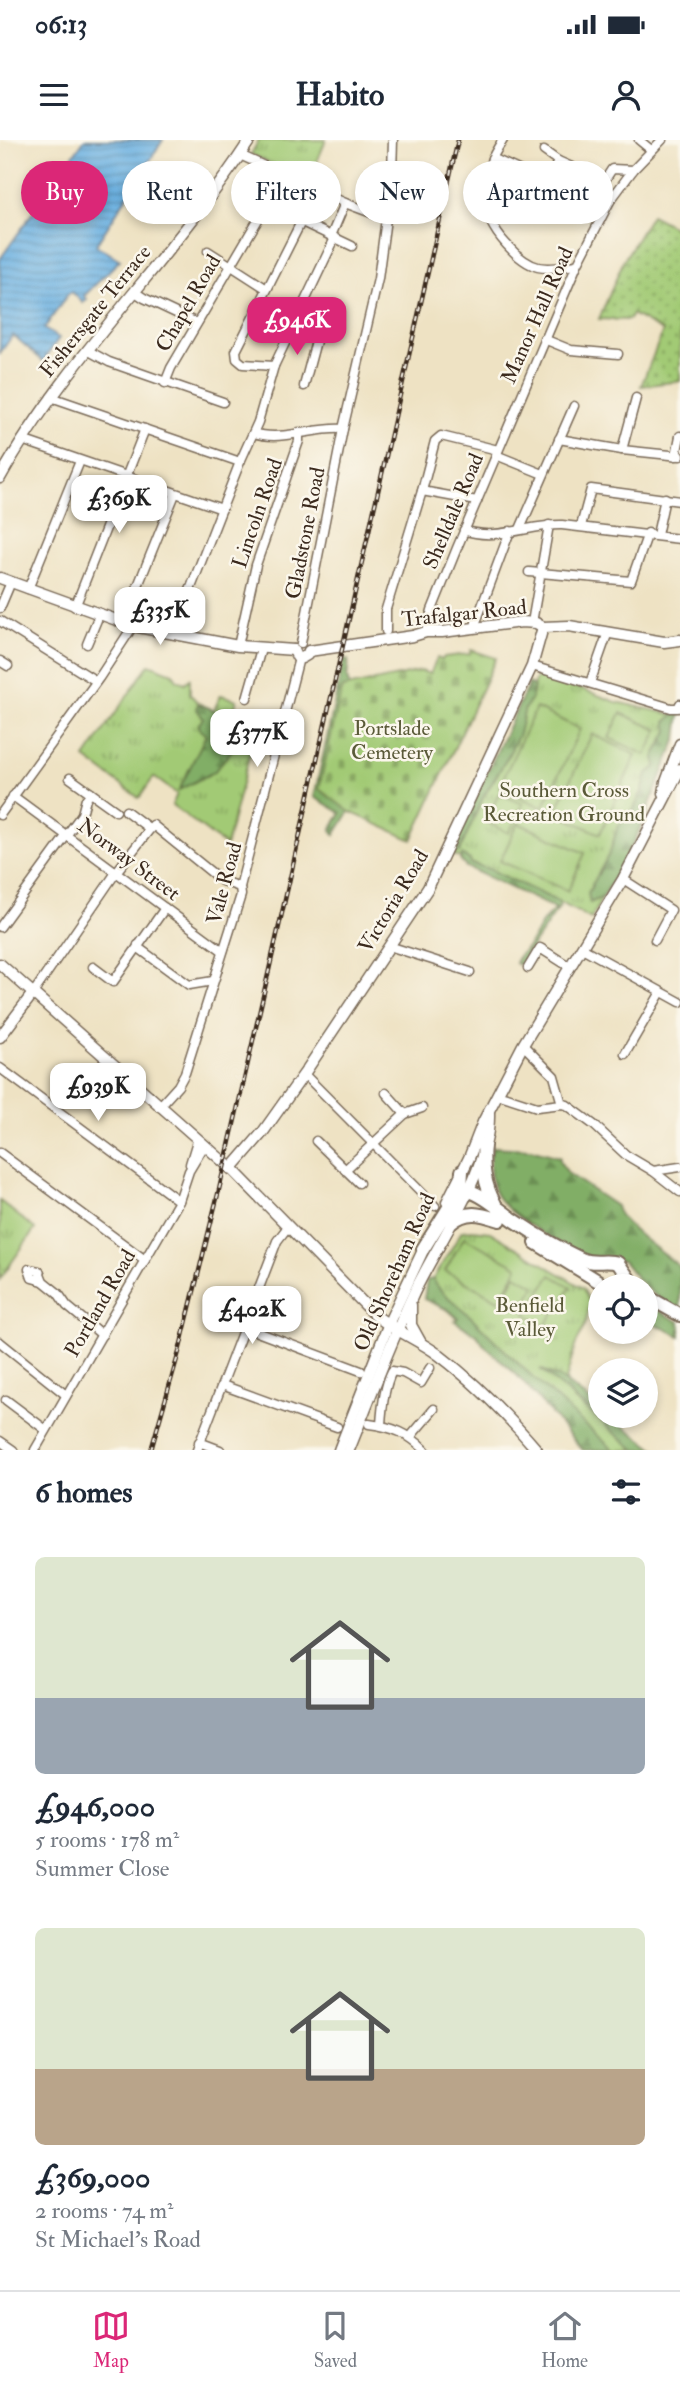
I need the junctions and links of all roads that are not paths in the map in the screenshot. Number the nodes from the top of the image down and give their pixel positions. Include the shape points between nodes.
1 (250, 140) edge
2 (393, 140) edge
3 (503, 140) edge
4 (639, 140) edge
5 (662, 140) edge
6 (650, 149) junction
7 (544, 151) dead end
8 (240, 155) junction
9 (492, 158) junction
10 (392, 161) edge
11 (499, 161) edge
12 (558, 161) edge
13 (613, 169) edge
14 (633, 170) junction
15 (613, 197) edge
16 (345, 203) junction
17 (355, 207) edge
18 (255, 224) edge
19 (300, 224) edge
20 (305, 224) edge
21 (386, 224) edge
22 (598, 224) edge
23 (333, 237) junction
24 (352, 246) dead end
25 (208, 251) dead end
26 (577, 265) junction
27 (230, 266) junction
28 (267, 289) junction
29 (135, 292) junction
30 (197, 323) junction
31 (293, 326) junction
32 (544, 339) junction
33 (87, 350) junction
34 (618, 354) dead end
35 (274, 366) junction
36 (166, 383) junction
37 (304, 386) dead end
38 (51, 397) junction
39 (636, 398) dead end
40 (223, 402) dead end
41 (516, 405) joint
42 (574, 406) dead end
43 (145, 429) junction
44 (343, 429) junction
45 (299, 432) junction
46 (254, 433) junction
47 (680, 436) edge
48 (559, 439) junction
49 (22, 440) junction
50 (622, 450) junction
51 (497, 452) junction
52 (678, 456) edge
53 (80, 461) junction
54 (240, 462) junction
55 (543, 474) junction
56 (127, 477) junction
57 (0, 478) edge
58 (422, 491) junction
59 (175, 494) junction
60 (666, 498) junction
61 (477, 501) junction
62 (680, 501) edge
63 (222, 509) junction
64 (549, 524) junction
65 (581, 526) junction
66 (520, 529) junction
67 (464, 530) junction
68 (510, 531) junction
69 (652, 534) junction
70 (680, 539) edge
71 (529, 572) dead end
72 (541, 572) junction
73 (0, 578) edge
74 (11, 582) junction
75 (29, 589) junction
76 (75, 607) junction
77 (0, 608) edge
78 (99, 615) junction
79 (533, 617) dead end
80 (0, 621) edge
81 (477, 622) dead end
82 (128, 625) junction
83 (543, 627) junction
84 (386, 631) dead end
85 (426, 632) junction
86 (608, 632) junction
87 (173, 634) junction
88 (680, 640) edge
89 (664, 642) junction
90 (87, 644) dead end
91 (238, 646) junction
92 (680, 648) edge
93 (261, 649) junction
94 (301, 650) junction
95 (532, 666) junction
96 (96, 681) junction
97 (590, 683) junction
98 (247, 698) dead end
99 (680, 704) edge
100 (680, 744) edge
101 (680, 769) edge
102 (70, 778) dead end
103 (91, 793) junction
104 (13, 796) junction
105 (664, 797) junction
106 (116, 811) dead end
107 (126, 811) dead end
108 (0, 815) edge
109 (151, 827) junction
110 (67, 835) junction
111 (117, 871) junction
112 (623, 879) junction
113 (240, 887) junction
114 (165, 908) junction
115 (0, 927) edge
116 (654, 940) dead end
117 (138, 945) junction
118 (389, 946) junction
119 (582, 948) junction
120 (223, 951) junction
121 (0, 964) edge
122 (93, 967) dead end
123 (570, 967) junction
124 (528, 968) dead end
125 (466, 974) dead end
126 (213, 981) junction
127 (34, 992) junction
128 (661, 992) junction
129 (680, 1002) edge
130 (0, 1037) edge
131 (523, 1045) junction
132 (625, 1054) dead end
133 (0, 1068) edge
134 (304, 1074) junction
135 (386, 1093) dead end
136 (497, 1094) junction
137 (562, 1104) junction
138 (159, 1107) junction
139 (422, 1108) dead end
140 (489, 1113) junction
141 (405, 1114) junction
142 (316, 1141) dead end
143 (201, 1144) junction
144 (373, 1144) junction
145 (484, 1144) junction
146 (0, 1153) edge
147 (677, 1168) edge
148 (231, 1169) junction
149 (345, 1170) junction
150 (462, 1171) junction
151 (653, 1171) junction
152 (670, 1183) junction
153 (359, 1184) dead end
154 (465, 1192) junction
155 (680, 1192) edge
156 (179, 1200) junction
157 (435, 1206) dead end
158 (499, 1214) junction
159 (451, 1223) junction
160 (287, 1228) junction
161 (423, 1249) junction
162 (145, 1260) junction
163 (606, 1262) junction
164 (598, 1274) edge
165 (621, 1274) edge
166 (588, 1276) edge
167 (43, 1281) dead end
168 (414, 1293) junction
169 (658, 1303) edge
170 (680, 1315) edge
171 (244, 1327) junction
172 (393, 1328) junction
173 (102, 1335) junction
174 (0, 1342) edge
175 (424, 1346) junction
176 (430, 1368) dead end
177 (361, 1371) dead end
178 (222, 1385) junction
179 (66, 1395) junction
180 (6, 1399) dead end
181 (434, 1409) dead end
182 (369, 1424) dead end
183 (381, 1425) junction
184 (337, 1427) dead end
185 (47, 1430) junction
186 (411, 1436) junction
187 (0, 1441) edge
188 (198, 1446) edge
189 (13, 1450) edge
190 (35, 1450) edge
191 (220, 1450) edge
192 (339, 1450) edge
193 (349, 1450) edge
194 (425, 1450) edge
195 (537, 1450) edge

1 - 8 main road, Fishersgate Terrace
2 - 10 street, Gladstone Road
3 - 9 street
4 - 6 street
5 - 6 street, Manor Hall Road
6 - 14 street, Manor Hall Road
7 - 12 street
8 - 16 street
8 - 29 main road, Fishersgate Terrace
9 - 11 street
9 - 26 street via 485,206 505,243 536,267
13 - 14 street, Manor Hall Road
14 - 15 street, Manor Hall Road
16 - 17 street
16 - 23 street
18 - 27 street, Chapel Road
19 - 28 street
20 - 23 street
21 - 44 street, Gladstone Road via 379,279
22 - 26 street, Manor Hall Road
23 - 24 street
23 - 31 street
25 - 27 street
26 - 32 street, Manor Hall Road
27 - 28 street
27 - 30 street, Chapel Road
28 - 35 street via 236,354 243,364
29 - 30 street
29 - 33 main road, Fishersgate Terrace
30 - 36 street, Chapel Road
31 - 35 street
31 - 37 street via 316,341
32 - 34 street via 570,350
32 - 41 street, Manor Hall Road
33 - 36 street
33 - 38 main road, Fishersgate Terrace
35 - 46 street
36 - 40 street
38 - 43 street
38 - 49 main road, Fishersgate Terrace
39 - 50 street
41 - 51 street, Shelldale Road
42 - 48 street
43 - 54 street
43 - 56 street
44 - 45 street
44 - 94 street, Gladstone Road
45 - 46 street
45 - 91 street, Lincoln Road via 256,565
46 - 54 street
47 - 52 street
48 - 50 street
48 - 55 street
49 - 53 street
49 - 57 main road, Fishersgate Terrace
50 - 52 street
51 - 55 street
51 - 58 street via 441,436 435,441
51 - 61 street, Shelldale Road
53 - 56 street
53 - 75 street
54 - 63 street
55 - 66 street
56 - 59 street
56 - 76 street
58 - 61 street
58 - 84 street via 386,609
59 - 63 street
59 - 82 street
60 - 62 street
60 - 65 street via 591,489
60 - 69 street
61 - 67 street, Shelldale Road
63 - 87 street
64 - 65 street
64 - 66 street
64 - 72 street
65 - 69 street
66 - 68 street
67 - 68 street via 481,535
67 - 85 street, Shelldale Road
68 - 81 street via 499,572
69 - 70 street
69 - 72 street via 631,581
71 - 72 street
72 - 79 street
73 - 74 main road, Trafalgar Road
74 - 75 main road, Trafalgar Road
74 - 77 street
75 - 76 main road, Trafalgar Road
76 - 78 main road, Trafalgar Road
78 - 82 main road, Trafalgar Road
78 - 90 street
80 - 96 street
82 - 87 main road, Trafalgar Road
82 - 96 street
83 - 85 main road, Trafalgar Road via 522,622
83 - 86 main road, Trafalgar Road
83 - 95 main road, Victoria Road
85 - 94 main road, Trafalgar Road
86 - 89 main road, Trafalgar Road
86 - 97 street
87 - 91 main road, Trafalgar Road
88 - 89 main road, Trafalgar Road
89 - 92 main road, Trafalgar Road
91 - 93 main road, Trafalgar Road
93 - 94 main road, Trafalgar Road
93 - 98 street
94 - 113 street, Vale Road
95 - 97 street
95 - 118 main road, Victoria Road via 433,878
96 - 104 street
97 - 99 street via 671,708
100 - 105 main road, Old Shoreham Road
101 - 105 main road, Old Shoreham Road
102 - 103 street
103 - 106 street
103 - 110 street
104 - 108 street
104 - 110 street, Norway Street
105 - 112 main road, Old Shoreham Road
107 - 109 street
109 - 111 street
109 - 113 street via 222,881
110 - 111 street, Norway Street
110 - 115 street
111 - 114 street, Norway Street
111 - 127 street
112 - 116 street via 671,910
112 - 119 main road, Old Shoreham Road
113 - 120 street, Vale Road
114 - 117 street
114 - 120 street, Norway Street
117 - 122 street via 113,982
117 - 126 street via 189,985
118 - 125 street
118 - 134 main road, Victoria Road
119 - 123 main road, Old Shoreham Road
119 - 128 street
120 - 126 street, Vale Road
121 - 127 main road
123 - 124 street via 540,948
123 - 131 main road, Old Shoreham Road
126 - 138 street, Vale Road via 185,1073
127 - 130 main road
127 - 138 main road
128 - 129 street
128 - 132 street
131 - 136 main road, Old Shoreham Road
131 - 137 street via 554,1076
133 - 156 street
134 - 144 street
134 - 148 main road, Victoria Road
135 - 141 street
136 - 137 street via 537,1107
136 - 140 main road, Old Shoreham Road
137 - 151 street
138 - 143 main road
139 - 141 street
140 - 145 main road, Old Shoreham Road
140 - 150 main road, Old Shoreham Road
141 - 144 street
142 - 149 street
143 - 148 main road
143 - 156 street, Portland Road via 190,1162
144 - 149 street
144 - 157 street
145 - 154 main road, Old Shoreham Road
145 - 158 highway via 483,1171
146 - 162 street
147 - 151 street
147 - 152 street
148 - 160 main road
149 - 153 street
150 - 154 highway
150 - 161 main road, Old Shoreham Road
151 - 152 street
152 - 155 street
154 - 158 highway
154 - 159 main road, Old Shoreham Road
154 - 161 highway
156 - 162 street, Portland Road
158 - 159 highway via 464,1214
158 - 163 highway via 582,1260
158 - 166 highway
159 - 168 main road, Old Shoreham Road
160 - 171 street via 277,1241
160 - 172 main road
161 - 172 main road, Old Shoreham Road
162 - 173 street, Portland Road
163 - 164 highway
163 - 165 highway via 618,1263
167 - 173 street
168 - 172 main road, Old Shoreham Road
168 - 175 main road via 410,1321
169 - 170 highway
171 - 177 street
171 - 178 street
172 - 175 main road
172 - 192 main road, Old Shoreham Road
172 - 193 main road, Old Shoreham Road
173 - 179 street, Portland Road
174 - 179 street
175 - 195 main road via 478,1387
176 - 183 street via 421,1383 391,1371 384,1389
178 - 184 street
178 - 188 street
179 - 185 street, Portland Road
180 - 185 street
181 - 186 street
182 - 183 street
183 - 186 street
185 - 190 street, Portland Road
186 - 194 street
187 - 189 street
188 - 191 street

